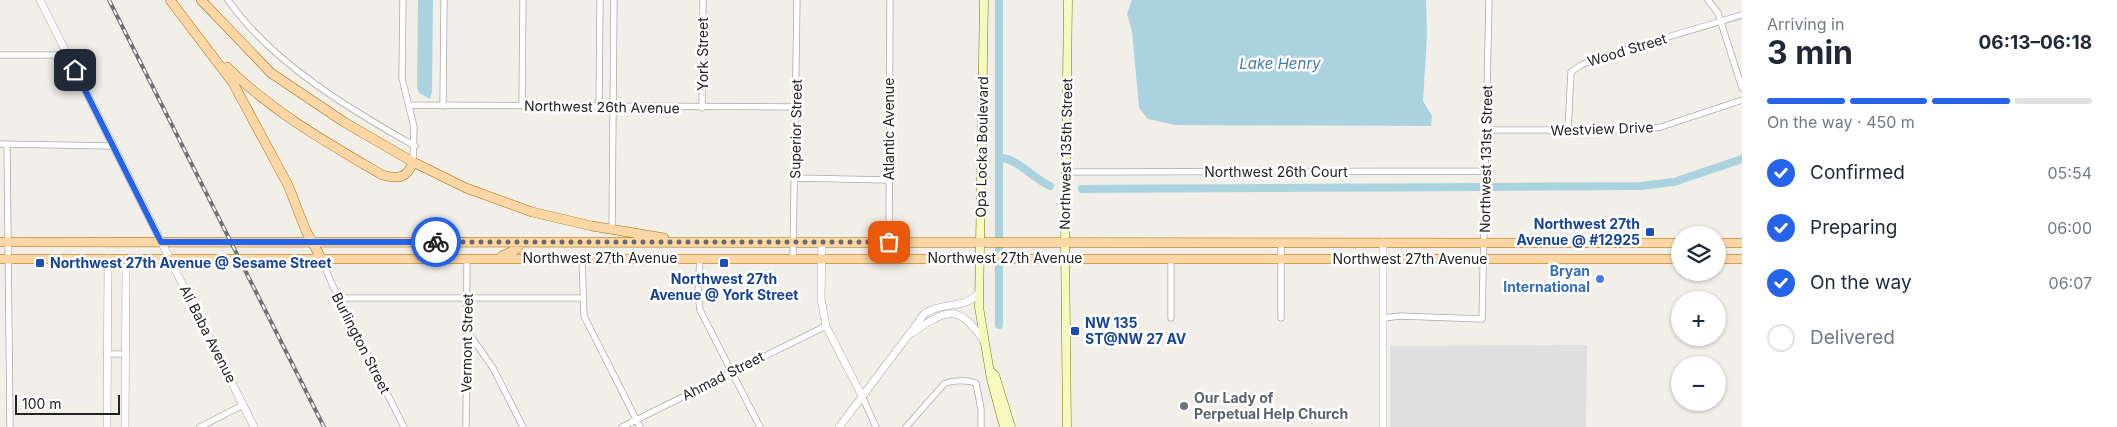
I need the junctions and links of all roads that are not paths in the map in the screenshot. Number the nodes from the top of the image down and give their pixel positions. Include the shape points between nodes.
1 (40, 0) edge
2 (170, 0) edge
3 (201, 0) edge
4 (228, 0) edge
5 (403, 0) edge
6 (444, 0) edge
7 (524, 0) edge
8 (600, 0) edge
9 (614, 0) edge
10 (703, 0) edge
11 (797, 0) edge
12 (890, 0) edge
13 (984, 0) edge
14 (1068, 0) edge
15 (1489, 0) edge
16 (1708, 0) edge
17 (1742, 15) edge
18 (1720, 22) junction
19 (209, 50) junction
20 (0, 55) edge
21 (67, 55) junction
22 (1742, 88) edge
23 (1742, 100) edge
24 (409, 105) junction
25 (443, 106) junction
26 (522, 106) junction
27 (796, 107) junction
28 (599, 108) junction
29 (613, 108) junction
30 (702, 108) junction
31 (1487, 130) junction
32 (1568, 131) junction
33 (3, 144) edge
34 (112, 146) junction
35 (415, 146) junction
36 (413, 162) junction
37 (1486, 171) junction
38 (1066, 172) junction
39 (795, 178) junction
40 (888, 180) junction
41 (612, 230) junction
42 (4, 242) edge
43 (127, 242) junction
44 (161, 242) junction
45 (312, 242) junction
46 (521, 242) junction
47 (547, 242) junction
48 (673, 242) junction
49 (793, 242) junction
50 (822, 242) junction
51 (889, 242) junction
52 (985, 242) junction
53 (1065, 242) junction
54 (1281, 242) junction
55 (1383, 242) junction
56 (1484, 243) junction
57 (1671, 243) edge
58 (1726, 243) edge
59 (1742, 243) edge
60 (4, 258) edge
61 (108, 258) junction
62 (131, 258) junction
63 (169, 258) junction
64 (321, 258) junction
65 (467, 258) junction
66 (497, 258) junction
67 (527, 258) junction
68 (582, 258) junction
69 (700, 258) junction
70 (793, 258) junction
71 (822, 258) junction
72 (889, 258) junction
73 (1066, 258) junction
74 (984, 259) junction
75 (1171, 259) junction
76 (1281, 259) junction
77 (1383, 259) junction
78 (1484, 259) junction
79 (1671, 259) edge
80 (1726, 259) edge
81 (1742, 259) edge
82 (979, 293) junction
83 (338, 298) junction
84 (467, 298) junction
85 (582, 298) junction
86 (1170, 318) dead end
87 (1281, 318) dead end
88 (1384, 318) junction
89 (826, 326) junction
90 (467, 331) junction
91 (910, 334) junction
92 (984, 342) junction
93 (107, 354) junction
94 (125, 354) junction
95 (989, 370) junction
96 (730, 372) junction
97 (862, 396) junction
98 (243, 405) junction
99 (636, 420) junction
100 (10, 427) edge
101 (107, 427) edge
102 (125, 427) edge
103 (200, 427) edge
104 (254, 427) edge
105 (404, 427) edge
106 (466, 427) edge
107 (523, 427) edge
108 (622, 427) edge
109 (640, 427) edge
110 (760, 427) edge
111 (839, 427) edge
112 (876, 427) edge
113 (906, 427) edge
114 (981, 427) edge
115 (1004, 427) edge
116 (1011, 427) edge
117 (1067, 427) edge
118 (1383, 427) edge

1 - 21 street, Ali Baba Avenue
2 - 19 main road
3 - 36 main road via 271,73 344,122
4 - 35 street via 295,70 368,120
5 - 24 street via 402,78
6 - 25 street
7 - 26 street
8 - 28 street
9 - 29 street
10 - 30 street, York Street
11 - 27 street, Superior Street
12 - 40 street, Atlantic Avenue
13 - 52 main road, Opa Locka Boulevard
14 - 38 main road, Northwest 135th Street
15 - 31 street, Northwest 131st Street
16 - 18 street
17 - 18 street, Wood Street
18 - 22 street
18 - 32 street, Wood Street via 1604,56 1571,72
19 - 36 main road via 253,93 295,124 382,175 403,177 409,173
19 - 45 main road via 233,83 258,128 288,185
20 - 21 street
21 - 34 street, Ali Baba Avenue
23 - 32 street, Westview Drive via 1661,127
24 - 25 street, Northwest 26th Avenue
24 - 35 street
25 - 26 street, Northwest 26th Avenue
26 - 28 street, Northwest 26th Avenue
27 - 30 street, Northwest 26th Avenue
27 - 39 street, Superior Street
28 - 29 street, Northwest 26th Avenue
29 - 30 street, Northwest 26th Avenue
29 - 41 street
31 - 32 street, Westview Drive
31 - 37 street, Northwest 131st Street
33 - 34 street
33 - 42 street
34 - 44 street, Ali Baba Avenue
35 - 36 street
36 - 41 main road via 466,188 532,212
37 - 38 street, Northwest 26th Court
37 - 56 street, Northwest 131st Street
38 - 53 main road, Northwest 135th Street
39 - 40 street
39 - 49 street, Superior Street
40 - 51 street, Atlantic Avenue
41 - 48 main road via 657,236
42 - 43 main road, Northwest 27th Avenue
42 - 60 street
43 - 44 main road, Northwest 27th Avenue
43 - 61 main road via 113,250
44 - 45 main road, Northwest 27th Avenue
44 - 63 street, Ali Baba Avenue
45 - 46 main road, Northwest 27th Avenue
45 - 64 main road
46 - 47 main road, Northwest 27th Avenue
46 - 66 main road via 517,249
47 - 48 main road, Northwest 27th Avenue
47 - 67 main road
48 - 49 main road, Northwest 27th Avenue
49 - 50 main road, Northwest 27th Avenue
49 - 70 street, Superior Street
50 - 51 main road, Northwest 27th Avenue
50 - 71 street
51 - 52 main road, Northwest 27th Avenue
51 - 72 street, Atlantic Avenue
52 - 53 main road, Northwest 27th Avenue
52 - 74 main road, Opa Locka Boulevard
53 - 54 main road, Northwest 27th Avenue
53 - 73 main road, Northwest 135th Street
54 - 55 main road, Northwest 27th Avenue
54 - 76 street
55 - 56 main road, Northwest 27th Avenue
55 - 77 street
56 - 57 main road, Northwest 27th Avenue
56 - 78 street, Northwest 131st Street
58 - 59 main road
60 - 61 main road, Northwest 27th Avenue
60 - 100 street
61 - 62 main road, Northwest 27th Avenue
61 - 93 street
62 - 63 main road, Northwest 27th Avenue
62 - 94 street via 126,267
63 - 64 main road, Northwest 27th Avenue
63 - 98 street, Ali Baba Avenue
64 - 65 main road, Northwest 27th Avenue
64 - 83 street, Burlington Street
65 - 66 main road, Northwest 27th Avenue
65 - 84 street, Vermont Street
66 - 67 main road, Northwest 27th Avenue
67 - 68 main road, Northwest 27th Avenue
68 - 69 main road, Northwest 27th Avenue
68 - 85 street
69 - 70 main road, Northwest 27th Avenue
69 - 96 street via 700,310
70 - 71 main road, Northwest 27th Avenue
71 - 72 main road, Northwest 27th Avenue
71 - 89 street via 821,298
72 - 74 main road, Northwest 27th Avenue
73 - 74 main road, Northwest 27th Avenue
73 - 75 main road, Northwest 27th Avenue
73 - 117 main road, Northwest 135th Street
74 - 82 main road, Opa Locka Boulevard
75 - 76 main road, Northwest 27th Avenue
75 - 86 street
76 - 77 main road, Northwest 27th Avenue
76 - 87 street
77 - 78 main road, Northwest 27th Avenue
77 - 88 street
78 - 79 main road, Northwest 27th Avenue
78 - 88 street, Northwest 131st Street via 1482,319
80 - 81 main road
82 - 91 street via 970,302 942,305 925,313
82 - 92 main road, Opa Locka Boulevard
83 - 84 street
83 - 105 street, Burlington Street
84 - 85 street
84 - 90 street, Vermont Street
85 - 99 street via 584,316
88 - 118 street
89 - 96 street, Ahmad Street
89 - 97 street
90 - 106 street, Vermont Street
90 - 107 street via 493,368
91 - 92 street via 940,315 954,314 969,320
91 - 97 street
92 - 95 main road, Opa Locka Boulevard
93 - 94 street
93 - 101 street
94 - 102 street
95 - 115 main road, Opa Locka Boulevard
95 - 116 main road via 995,376
96 - 99 street, Ahmad Street
96 - 110 street
97 - 111 street
97 - 112 street
98 - 103 street
98 - 104 street, Ali Baba Avenue
99 - 108 street, Ahmad Street
99 - 109 street
113 - 114 street via 948,382 976,383

